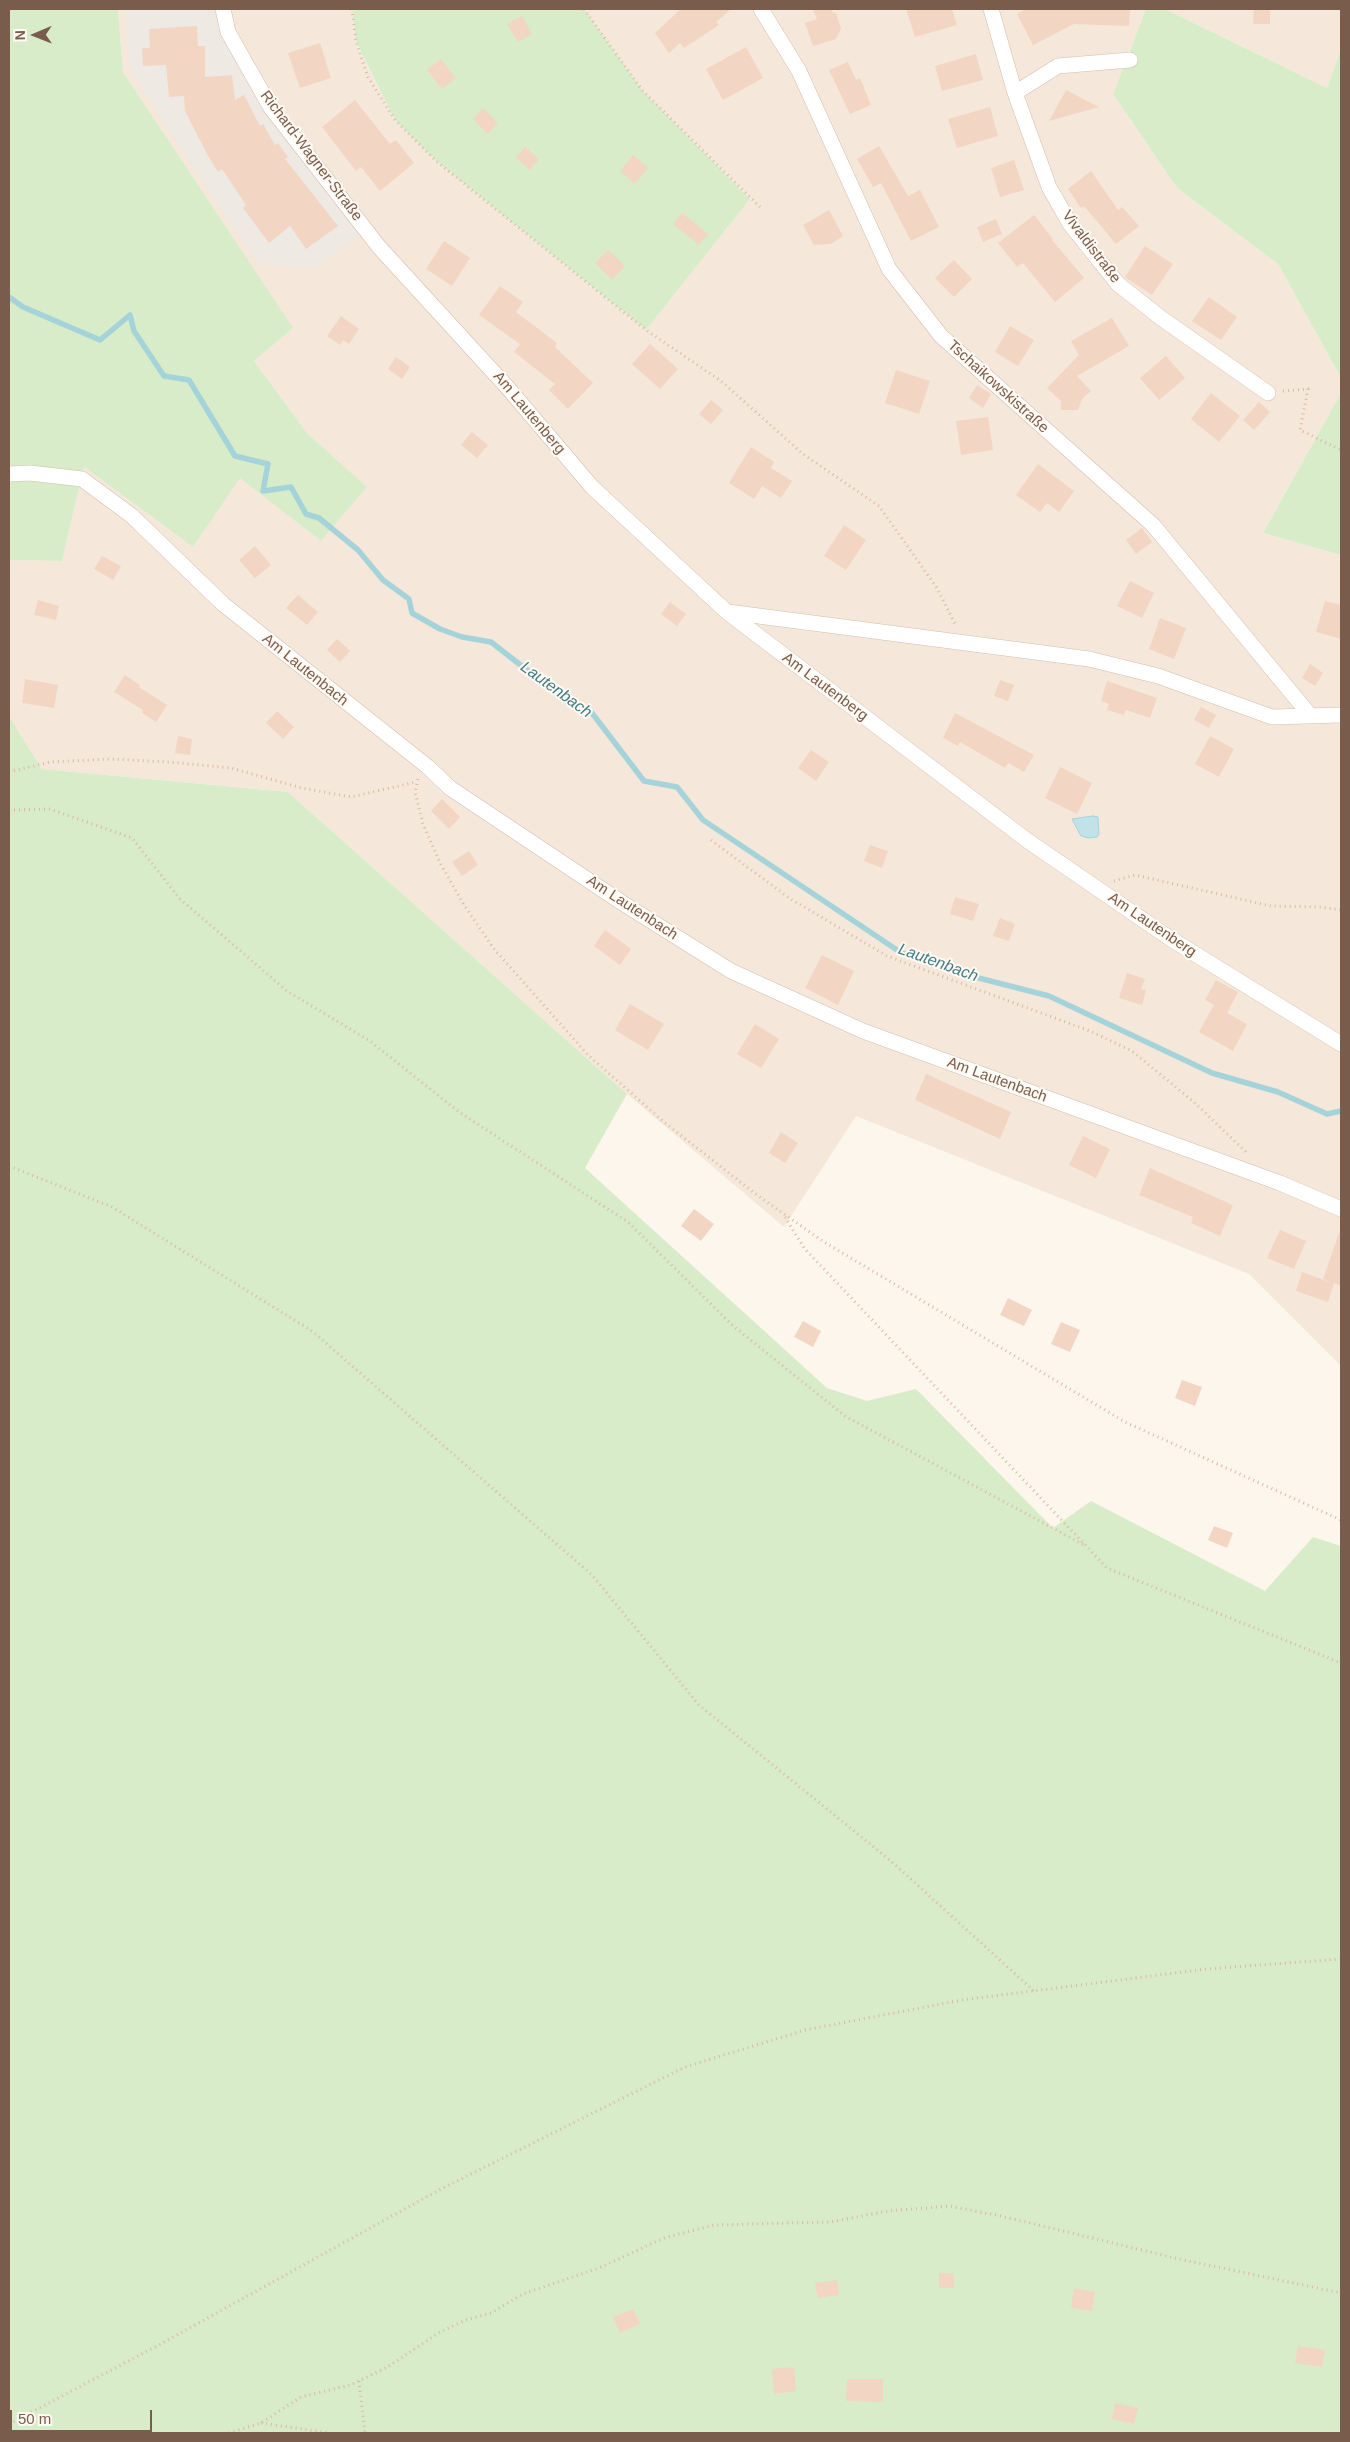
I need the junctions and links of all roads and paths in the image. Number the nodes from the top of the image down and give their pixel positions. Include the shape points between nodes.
1 (224, 9) edge
2 (352, 9) edge
3 (584, 9) edge
4 (761, 9) edge
5 (991, 9) edge
6 (1130, 60) dead end
7 (1014, 93) junction
8 (760, 207) dead end
9 (379, 247) joint
10 (1268, 393) joint
11 (1341, 450) edge
12 (9, 474) edge
13 (727, 612) junction
14 (965, 643) junction
15 (1309, 714) junction
16 (1341, 715) edge
17 (428, 767) junction
18 (9, 772) edge
19 (416, 782) junction
20 (9, 810) edge
21 (711, 840) dead end
22 (1096, 887) junction
23 (1341, 910) edge
24 (1341, 1044) edge
25 (1251, 1156) dead end
26 (9, 1166) edge
27 (1341, 1208) edge
28 (783, 1214) junction
29 (1341, 1520) edge
30 (1086, 1546) junction
31 (1341, 1663) edge
32 (1341, 1960) edge
33 (1035, 1991) junction
34 (1341, 2293) edge
35 (359, 2381) junction
36 (261, 2423) junction
37 (9, 2424) edge
38 (229, 2433) edge
39 (330, 2433) edge
40 (365, 2433) edge

1 - 9 street, Richard-Wagner-Straße via 228,32 271,108
2 - 14 path via 356,42 368,77 395,120 436,161 646,330 720,381 803,454 879,506 937,588
3 - 8 path via 642,90
4 - 15 street, Tschaikowskistraße via 799,71 889,270 941,336 1153,526
5 - 7 street, Vivaldistraße
6 - 7 street via 1058,66
7 - 10 street, Vivaldistraße via 1049,187 1070,224 1118,284
9 - 13 street, Am Lautenberg via 508,388 592,487
10 - 11 path via 1308,389 1300,430
12 - 17 street, Am Lautenbach via 30,473 82,480 132,516 223,604
13 - 14 street
13 - 22 street, Am Lautenberg via 1028,841
14 - 15 street via 1089,659 1158,676 1272,717
15 - 16 street
17 - 19 path
17 - 27 street, Am Lautenbach via 450,788 624,904 732,971 863,1032
18 - 19 path via 50,762 111,759 169,762 231,768 302,788 352,797
19 - 28 path via 415,792 423,824 440,863 494,949 588,1055 664,1122
20 - 30 path via 50,809 132,838 180,900 287,991 370,1040 459,1112 628,1222 732,1325 845,1416
21 - 25 path via 789,898 887,956 1090,1031 1132,1051 1195,1103
22 - 23 path via 1135,874 1271,906
22 - 24 street, Am Lautenberg via 1171,939
26 - 33 path via 112,1207 312,1331 592,1576 699,1705 892,1861
28 - 29 path via 824,1242 1125,1422
28 - 30 path via 804,1248
30 - 31 path via 1107,1568
32 - 33 path via 1206,1969
33 - 37 path via 962,2000 805,2030 685,2067 439,2190
34 - 35 path via 949,2206 888,2211 831,2222 714,2225 664,2238 599,2268 523,2294 491,2313 440,2332 386,2368
35 - 36 path via 301,2397
35 - 40 path
36 - 38 path
36 - 39 path

